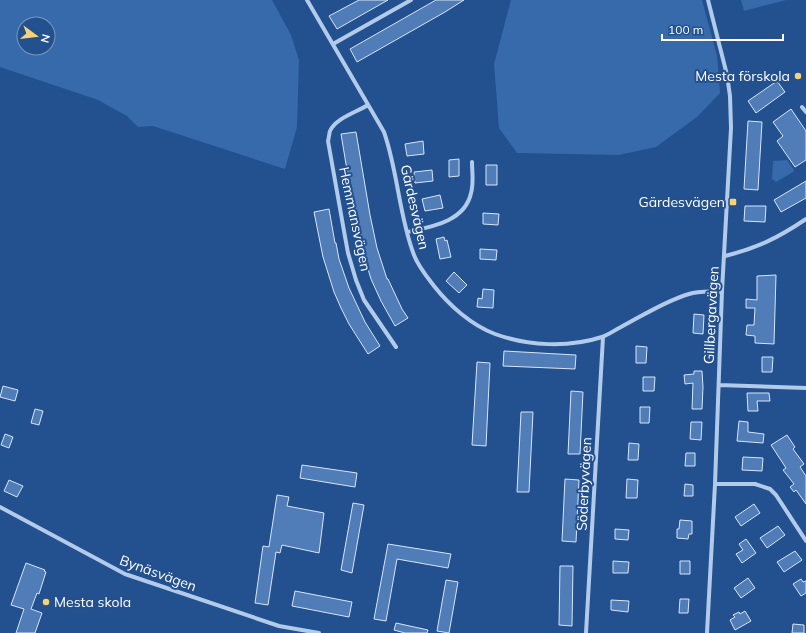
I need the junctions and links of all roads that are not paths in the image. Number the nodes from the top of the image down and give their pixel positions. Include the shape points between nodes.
1 (307, 0) edge
2 (411, 0) edge
3 (708, 0) edge
4 (333, 44) junction
5 (368, 106) junction
6 (802, 107) dead end
7 (806, 112) edge
8 (472, 162) dead end
9 (806, 220) edge
10 (406, 232) junction
11 (724, 256) junction
12 (722, 291) junction
13 (603, 337) junction
14 (396, 347) dead end
15 (719, 385) junction
16 (806, 388) edge
17 (715, 484) junction
18 (0, 507) edge
19 (806, 541) edge
20 (318, 633) edge
21 (586, 633) edge
22 (707, 633) edge

1 - 4 street, Gärdesvägen
2 - 4 street
3 - 11 street, Gillbergavägen via 724,58 730,96 731,128
4 - 5 street, Gärdesvägen
5 - 10 street, Gärdesvägen via 384,132 391,151
5 - 14 street, Hemmansvägen via 334,125 328,141 348,253 356,280 364,300
6 - 7 street
8 - 10 street via 471,195 458,214 434,226
9 - 11 street via 763,244
10 - 13 street, Gärdesvägen via 415,257 445,300 466,318 494,333 528,342 548,344 580,342
11 - 12 street, Gillbergavägen
12 - 13 street, Gärdesvägen via 679,297
12 - 15 street, Gillbergavägen
13 - 21 street, Söderbyvägen
15 - 16 street
15 - 17 street, Gillbergavägen
17 - 19 street via 755,484 770,489
17 - 22 street, Gillbergavägen
18 - 20 street, Bynäsvägen via 125,574 279,626

